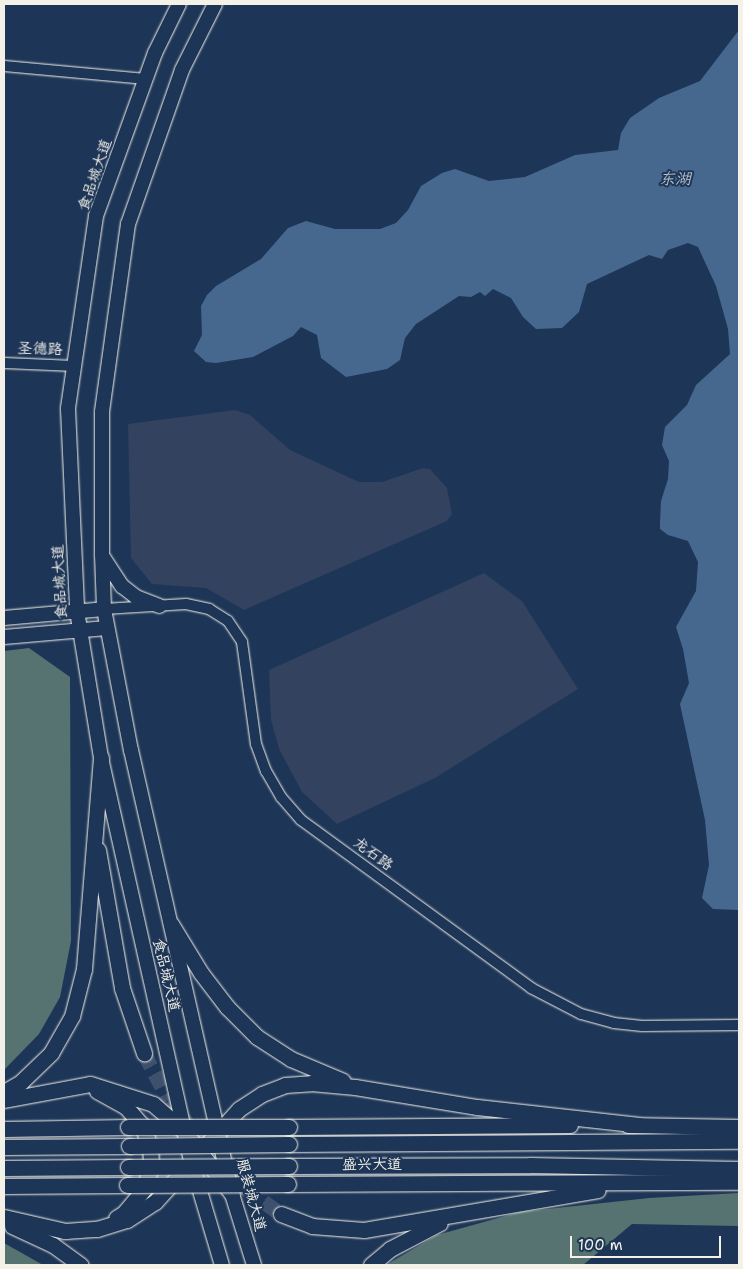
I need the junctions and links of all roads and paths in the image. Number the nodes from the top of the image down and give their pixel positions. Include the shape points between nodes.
1 (180, 4) edge
2 (215, 4) edge
3 (4, 66) edge
4 (146, 78) junction
5 (4, 363) edge
6 (74, 366) junction
7 (102, 554) junction
8 (159, 606) junction
9 (104, 609) junction
10 (77, 611) junction
11 (4, 618) edge
12 (107, 628) junction
13 (79, 631) junction
14 (4, 637) edge
15 (100, 758) junction
16 (94, 827) junction
17 (171, 924) junction
18 (739, 1025) edge
19 (144, 1053) tunnel mouth
20 (356, 1087) junction
21 (66, 1089) junction
22 (4, 1092) edge
23 (4, 1100) edge
24 (639, 1125) junction
25 (739, 1127) edge
26 (4, 1128) edge
27 (184, 1131) junction
28 (218, 1133) junction
29 (739, 1141) edge
30 (4, 1147) edge
31 (196, 1159) junction
32 (4, 1168) edge
33 (739, 1168) edge
34 (644, 1182) junction
35 (739, 1182) edge
36 (4, 1186) edge
37 (232, 1194) junction
38 (479, 1209) junction
39 (281, 1214) tunnel mouth
40 (4, 1217) edge
41 (4, 1222) edge
42 (97, 1229) junction
43 (81, 1265) edge
44 (222, 1265) edge
45 (254, 1265) edge
46 (371, 1265) edge

1 - 4 main road, 食品城大道
2 - 7 main road, 食品城大道 via 182,70 128,224 102,412
3 - 4 street
4 - 6 main road, 食品城大道 via 96,216
5 - 6 street, 圣德路
6 - 10 main road, 食品城大道 via 68,409
7 - 8 main road via 122,586 136,597
7 - 9 main road, 食品城大道
8 - 9 street, 龙石路
8 - 18 street, 龙石路 via 186,604 209,608 228,621 242,642 256,744 271,780 301,820 531,988 581,1014 614,1023 642,1026
9 - 10 main road
9 - 12 main road, 食品城大道
10 - 11 main road
10 - 13 main road, 食品城大道
12 - 13 main road
12 - 17 main road, 食品城大道
13 - 14 main road
13 - 15 main road, 食品城大道
15 - 16 highway
15 - 27 main road, 食品城大道
16 - 19 highway via 122,988
16 - 22 highway via 84,970 72,1016 51,1053 21,1082
17 - 20 highway via 227,1008 256,1037 291,1059
17 - 28 main road, 食品城大道
20 - 24 highway via 477,1107
20 - 28 highway via 311,1083 285,1085 262,1094 239,1109
21 - 23 highway
21 - 27 highway via 90,1084 120,1091 153,1104
21 - 42 highway via 97,1091 126,1107 141,1124 150,1145 151,1167 144,1189 124,1213
24 - 25 highway
24 - 26 highway, bridge
27 - 31 highway
28 - 31 highway
28 - 37 main road, 服装城大道
29 - 30 highway, 盛兴大道, bridge
31 - 37 highway
31 - 42 highway via 154,1202 127,1220
31 - 44 main road
32 - 33 highway, 盛兴大道, bridge
34 - 35 highway
34 - 36 highway, bridge
34 - 38 highway
37 - 45 main road, 服装城大道
38 - 39 highway via 364,1230 312,1226
38 - 46 highway via 413,1236
40 - 42 highway via 65,1231
41 - 43 highway via 53,1245

